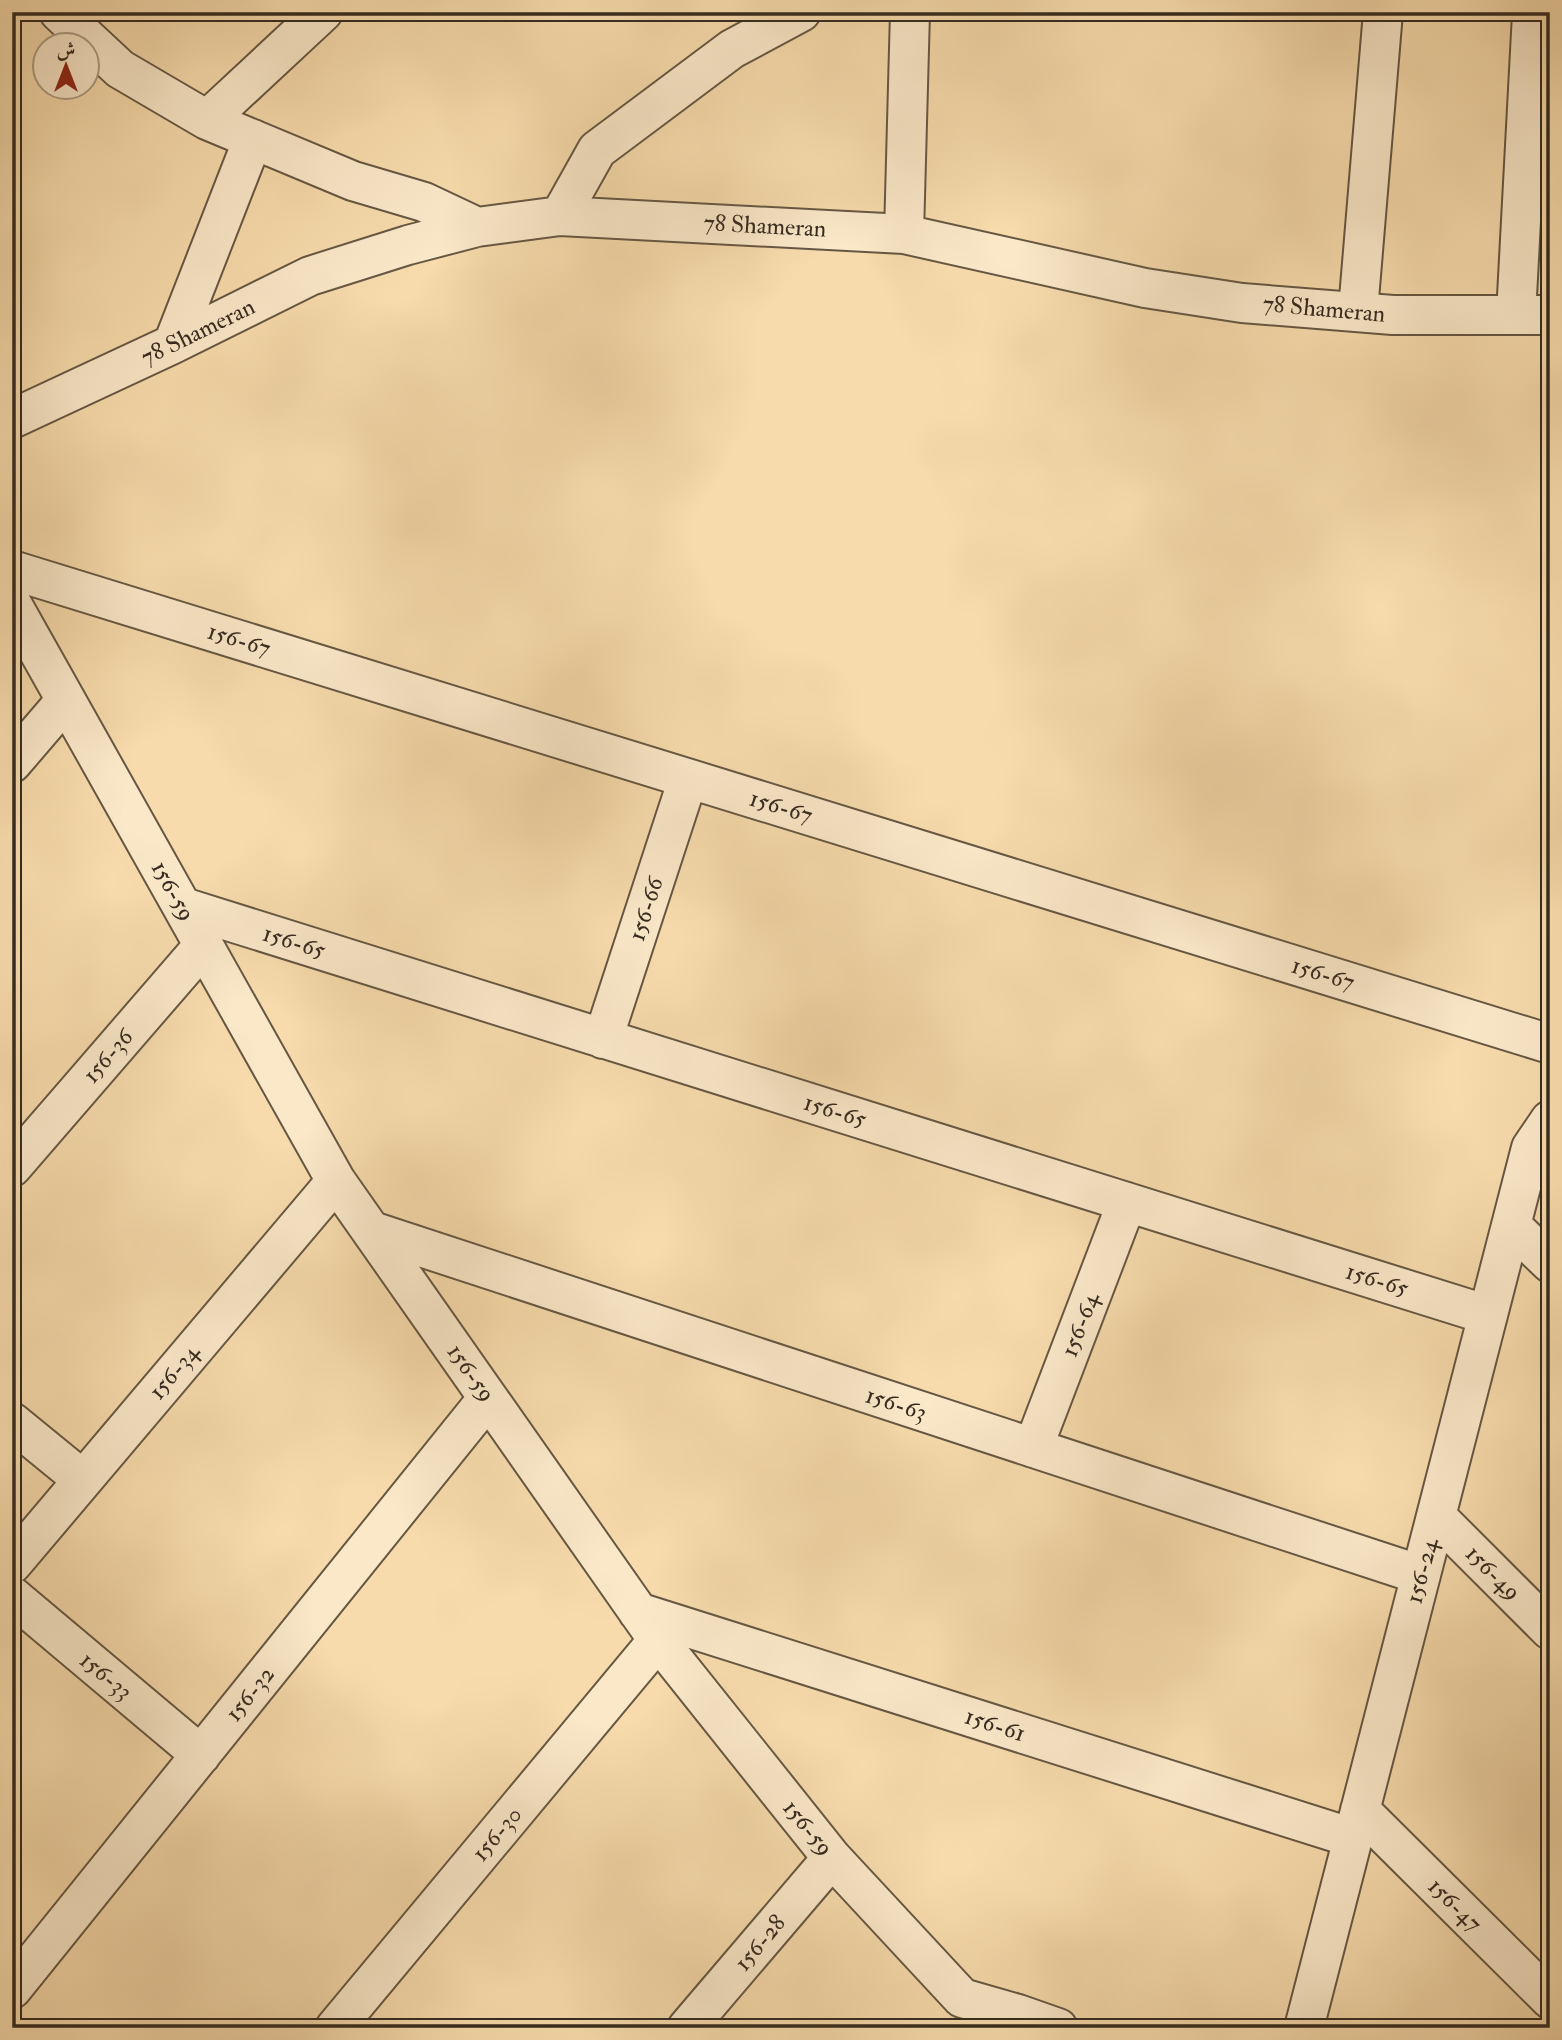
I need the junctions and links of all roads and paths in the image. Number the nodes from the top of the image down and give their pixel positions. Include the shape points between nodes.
1 (59, 12) edge
2 (323, 12) edge
3 (801, 12) edge
4 (910, 12) edge
5 (1383, 12) edge
6 (1537, 17) edge
7 (207, 120) junction
8 (253, 139) junction
9 (561, 216) junction
10 (477, 227) junction
11 (904, 234) junction
12 (1358, 311) junction
13 (1533, 315) edge
14 (173, 344) junction
15 (12, 419) edge
16 (12, 570) edge
17 (12, 604) edge
18 (66, 700) junction
19 (12, 763) edge
20 (688, 779) junction
21 (183, 907) junction
22 (204, 945) junction
23 (603, 1039) junction
24 (1550, 1044) edge
25 (1550, 1120) edge
26 (12, 1167) edge
27 (336, 1181) junction
28 (1127, 1202) junction
29 (1511, 1224) junction
30 (372, 1231) junction
31 (1550, 1263) edge
32 (1488, 1315) junction
33 (488, 1398) junction
34 (12, 1422) edge
35 (1033, 1448) junction
36 (83, 1480) junction
37 (1436, 1516) junction
38 (12, 1564) edge
39 (1420, 1575) junction
40 (12, 1596) edge
41 (648, 1626) junction
42 (1550, 1630) edge
43 (201, 1755) junction
44 (1356, 1824) junction
45 (832, 1858) junction
46 (12, 1989) edge
47 (1550, 1999) edge
48 (1012, 2021) edge
49 (335, 2028) edge
50 (687, 2028) edge
51 (1058, 2028) edge
52 (1304, 2028) edge

1 - 7 street via 120,69
2 - 7 street
3 - 9 street via 732,49 597,150
4 - 11 street
5 - 12 street
6 - 13 street
7 - 8 street
8 - 10 street via 353,181 424,202
8 - 14 street
9 - 10 street, 78 Shameran
9 - 11 street, 78 Shameran
10 - 14 street, 78 Shameran via 310,276
11 - 12 street, 78 Shameran via 1145,288 1242,303
12 - 13 street, 78 Shameran
14 - 15 street, 78 Shameran
16 - 20 street, 156-67
17 - 18 street, 156-59
18 - 19 street
18 - 21 street, 156-59
20 - 23 street, 156-66
20 - 24 street, 156-67
21 - 22 street, 156-59
21 - 23 street, 156-65
22 - 26 street, 156-36
22 - 27 street, 156-59
23 - 28 street, 156-65
25 - 29 street, 156-24 via 1531,1148
27 - 30 street, 156-59
27 - 36 street, 156-34
28 - 32 street, 156-65
28 - 35 street, 156-64
29 - 31 street
29 - 32 street, 156-24
30 - 33 street, 156-59
30 - 35 street, 156-63
32 - 37 street, 156-24
33 - 41 street, 156-59
33 - 43 street, 156-32
34 - 36 street
35 - 39 street, 156-63
36 - 38 street, 156-34
37 - 39 street, 156-24
37 - 42 street, 156-49
39 - 44 street, 156-24
40 - 43 street, 156-33
41 - 44 street, 156-61
41 - 45 street, 156-59
41 - 49 street, 156-30
43 - 46 street, 156-32
44 - 47 street, 156-47
44 - 52 street, 156-24
45 - 48 street, 156-59 via 962,1998
45 - 50 street, 156-28
48 - 51 street, 156-59

